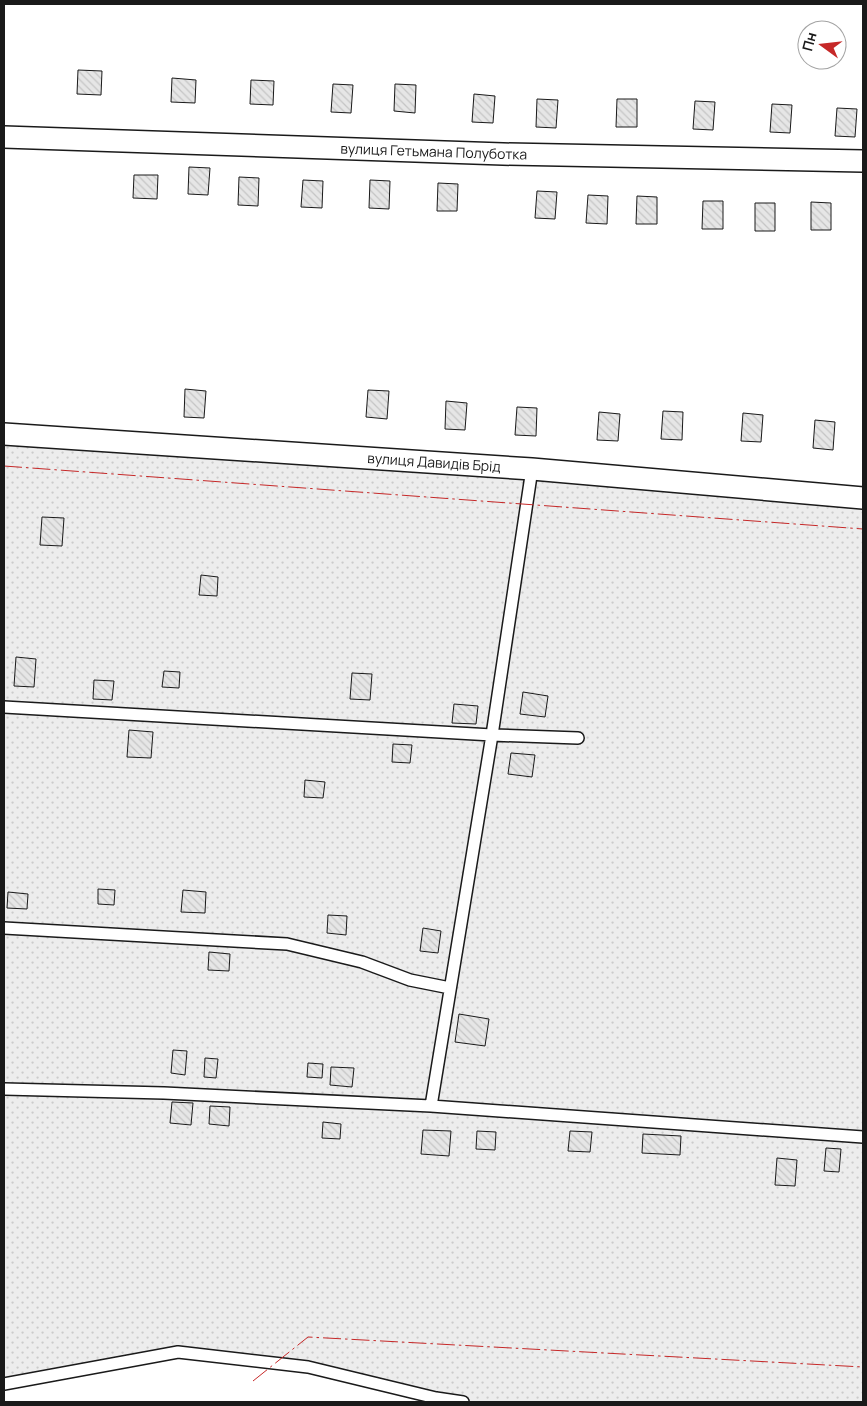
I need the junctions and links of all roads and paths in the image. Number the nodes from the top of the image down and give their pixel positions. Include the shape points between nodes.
1 (4, 137) edge
2 (863, 161) edge
3 (4, 434) edge
4 (532, 469) junction
5 (863, 498) edge
6 (4, 707) edge
7 (492, 735) junction
8 (578, 738) dead end
9 (4, 928) edge
10 (450, 988) junction
11 (4, 1089) edge
12 (431, 1106) junction
13 (863, 1136) edge
14 (4, 1384) edge
15 (463, 1402) edge

1 - 2 street, вулиця Гетьмана Полуботка via 503,154
3 - 4 street, вулиця Давидів Брід
4 - 5 street, вулиця Давидів Брід
4 - 7 lane
6 - 7 lane
7 - 8 lane
7 - 10 lane
9 - 10 lane via 287,944 362,962 410,980
10 - 12 lane
11 - 12 lane
12 - 13 lane
14 - 15 lane via 178,1352 308,1367

